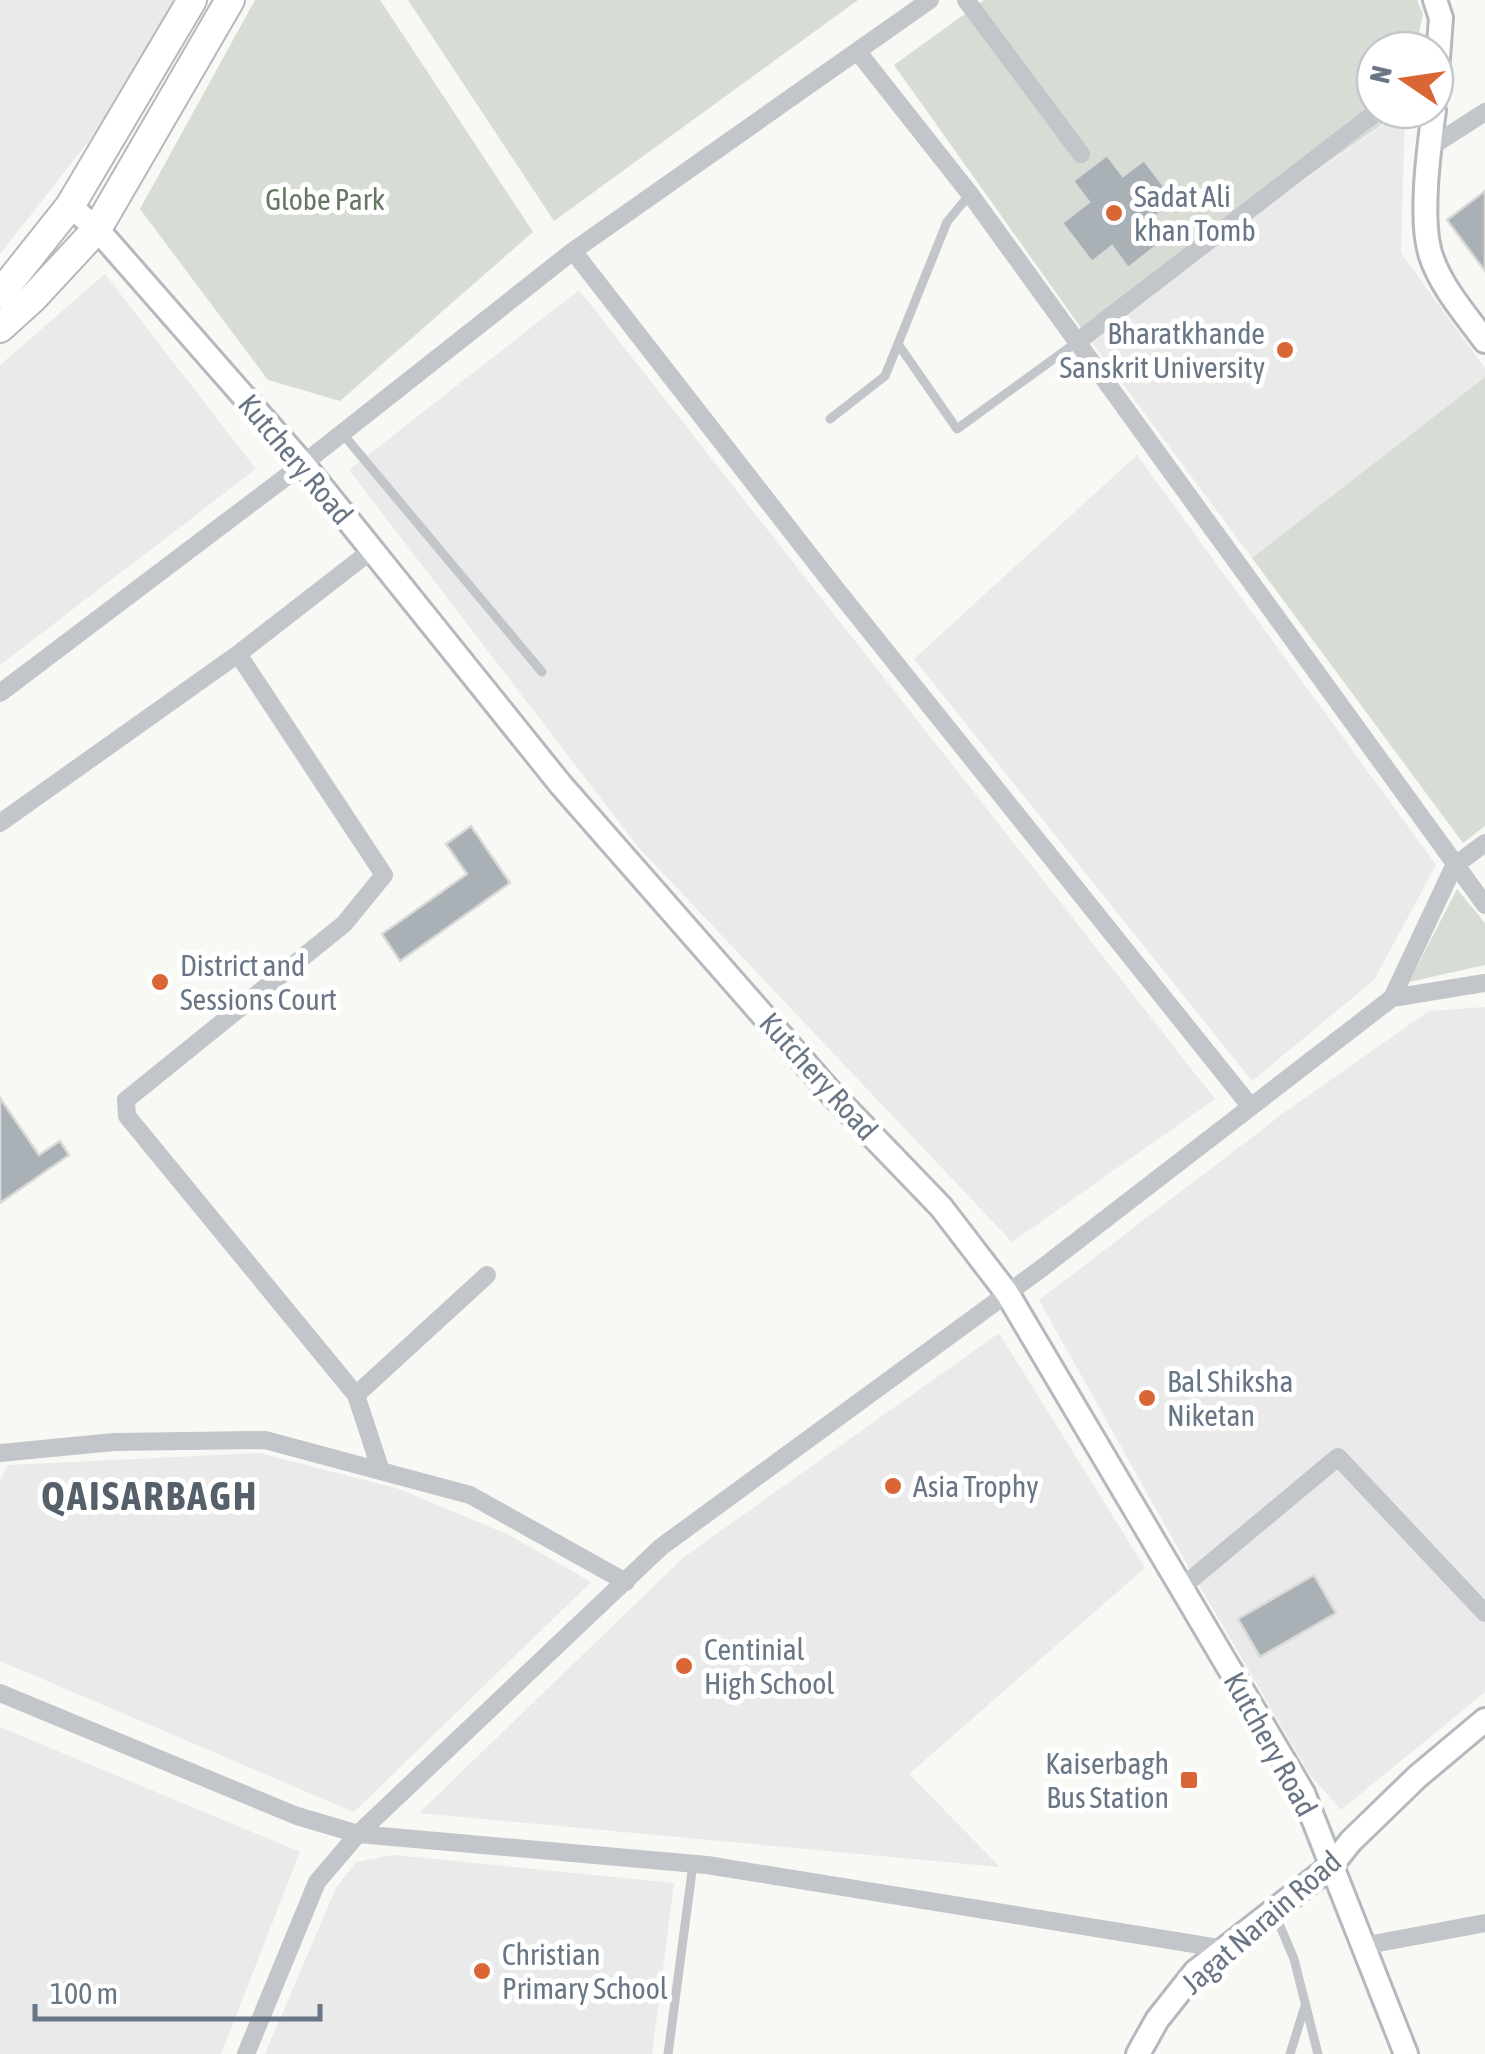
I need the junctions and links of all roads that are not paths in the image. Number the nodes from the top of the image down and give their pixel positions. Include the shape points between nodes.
1 (192, 0) edge
2 (230, 0) edge
3 (930, 0) edge
4 (966, 0) edge
5 (1435, 0) edge
6 (1440, 30) edge
7 (858, 52) junction
8 (1485, 112) edge
9 (1355, 128) edge
10 (1431, 130) edge
11 (1429, 148) junction
12 (1081, 154) dead end
13 (970, 194) junction
14 (70, 206) junction
15 (97, 229) junction
16 (573, 251) junction
17 (0, 294) edge
18 (0, 328) edge
19 (1485, 341) edge
20 (1077, 342) junction
21 (898, 344) junction
22 (830, 419) dead end
23 (342, 433) junction
24 (303, 464) junction
25 (372, 550) junction
26 (238, 654) junction
27 (542, 672) dead end
28 (0, 693) edge
29 (0, 823) edge
30 (1485, 843) edge
31 (1454, 866) junction
32 (1485, 905) edge
33 (1485, 983) edge
34 (1392, 998) junction
35 (1250, 1107) junction
36 (488, 1274) dead end
37 (1008, 1293) junction
38 (356, 1396) junction
39 (0, 1453) edge
40 (381, 1471) junction
41 (626, 1582) junction
42 (1182, 1587) junction
43 (1485, 1613) edge
44 (0, 1693) edge
45 (1485, 1720) edge
46 (358, 1834) junction
47 (693, 1864) junction
48 (1332, 1866) junction
49 (1273, 1911) junction
50 (1485, 1923) edge
51 (1362, 1946) junction
52 (1224, 1949) junction
53 (1305, 2006) junction
54 (246, 2054) edge
55 (668, 2054) edge
56 (1138, 2054) edge
57 (1290, 2054) edge
58 (1318, 2054) edge
59 (1406, 2054) edge

1 - 14 main road
2 - 15 main road
3 - 7 street
4 - 12 street
5 - 6 street
7 - 13 street
7 - 16 street
8 - 11 street
9 - 20 street
10 - 11 street
11 - 19 street via 1431,256
13 - 20 street
13 - 21 lane via 946,222
14 - 15 street, Kutchery Road
14 - 17 main road
15 - 18 main road
15 - 24 street, Kutchery Road
16 - 23 street
16 - 35 street
20 - 21 lane via 957,430
20 - 31 street
21 - 22 lane via 885,376
23 - 24 street
23 - 27 lane
24 - 25 street, Kutchery Road
24 - 28 street
25 - 26 street
25 - 37 street, Kutchery Road via 562,785 832,1094 941,1207
26 - 29 street
26 - 38 street via 384,875 344,924 126,1100 127,1116
30 - 31 street
31 - 32 street
31 - 34 street
33 - 34 street
34 - 35 street
35 - 37 street
36 - 38 street
37 - 41 street via 662,1547
37 - 42 street, Kutchery Road
38 - 40 street
39 - 40 street via 114,1442 265,1440
40 - 41 street via 470,1495
41 - 46 street
42 - 43 street via 1338,1458
42 - 48 street, Kutchery Road via 1303,1792
44 - 46 street via 297,1816
45 - 48 street, Jagat Narain Road via 1417,1776
46 - 47 street
46 - 54 street via 317,1882
47 - 52 street
47 - 55 lane
48 - 49 street, Jagat Narain Road
48 - 51 street, Kutchery Road
49 - 52 street, Jagat Narain Road
49 - 53 lane
50 - 51 street
51 - 59 street, Kutchery Road
52 - 56 street, Jagat Narain Road via 1194,1972
53 - 57 lane
53 - 58 lane

